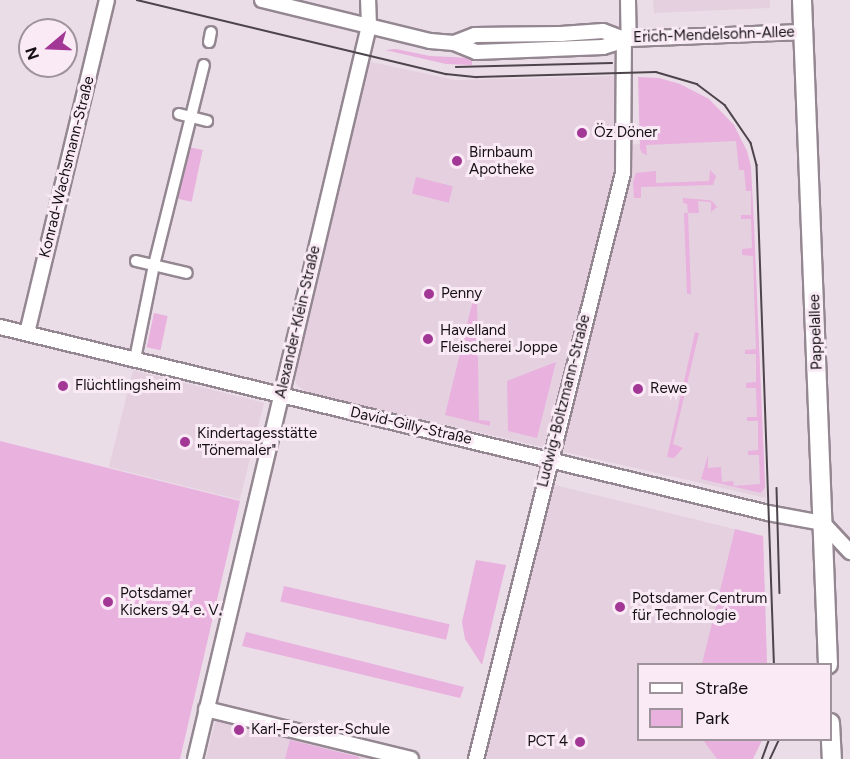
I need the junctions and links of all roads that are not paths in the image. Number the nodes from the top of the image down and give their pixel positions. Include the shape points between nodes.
1 (107, 0) edge
2 (262, 0) edge
3 (368, 0) edge
4 (628, 0) edge
5 (802, 0) edge
6 (369, 26) junction
7 (804, 32) junction
8 (626, 39) junction
9 (204, 65) dead end
10 (179, 114) dead end
11 (191, 117) junction
12 (207, 121) dead end
13 (136, 261) dead end
14 (154, 265) junction
15 (187, 273) dead end
16 (0, 327) edge
17 (27, 333) junction
18 (135, 359) junction
19 (281, 394) junction
20 (549, 458) junction
21 (823, 523) junction
22 (850, 552) edge
23 (828, 663) edge
24 (206, 709) junction
25 (832, 741) edge
26 (195, 759) edge
27 (411, 759) edge
28 (476, 759) edge
29 (832, 759) edge

1 - 17 street, Konrad-Wachsmann-Straße
2 - 6 street, Erich-Mendelsohn-Allee
3 - 6 street, Alexander-Klein-Straße
4 - 8 street, Ludwig-Boltzmann-Straße
5 - 7 street, Pappelallee
6 - 8 street, Erich-Mendelsohn-Allee via 454,43 476,52 603,47
6 - 19 street, Alexander-Klein-Straße
7 - 8 street, Erich-Mendelsohn-Allee
7 - 21 street, Pappelallee
8 - 20 street, Ludwig-Boltzmann-Straße via 624,163
9 - 11 street
10 - 11 street
11 - 12 street
11 - 14 street
13 - 14 street
14 - 15 street
14 - 18 street
16 - 17 street, David-Gilly-Straße
17 - 18 street, David-Gilly-Straße
18 - 19 street, David-Gilly-Straße
19 - 20 street, David-Gilly-Straße
19 - 24 street, Alexander-Klein-Straße
20 - 21 street, David-Gilly-Straße
20 - 28 street, Ludwig-Boltzmann-Straße
21 - 22 street
21 - 23 street, Pappelallee
24 - 26 street, Alexander-Klein-Straße
24 - 27 street
25 - 29 street

